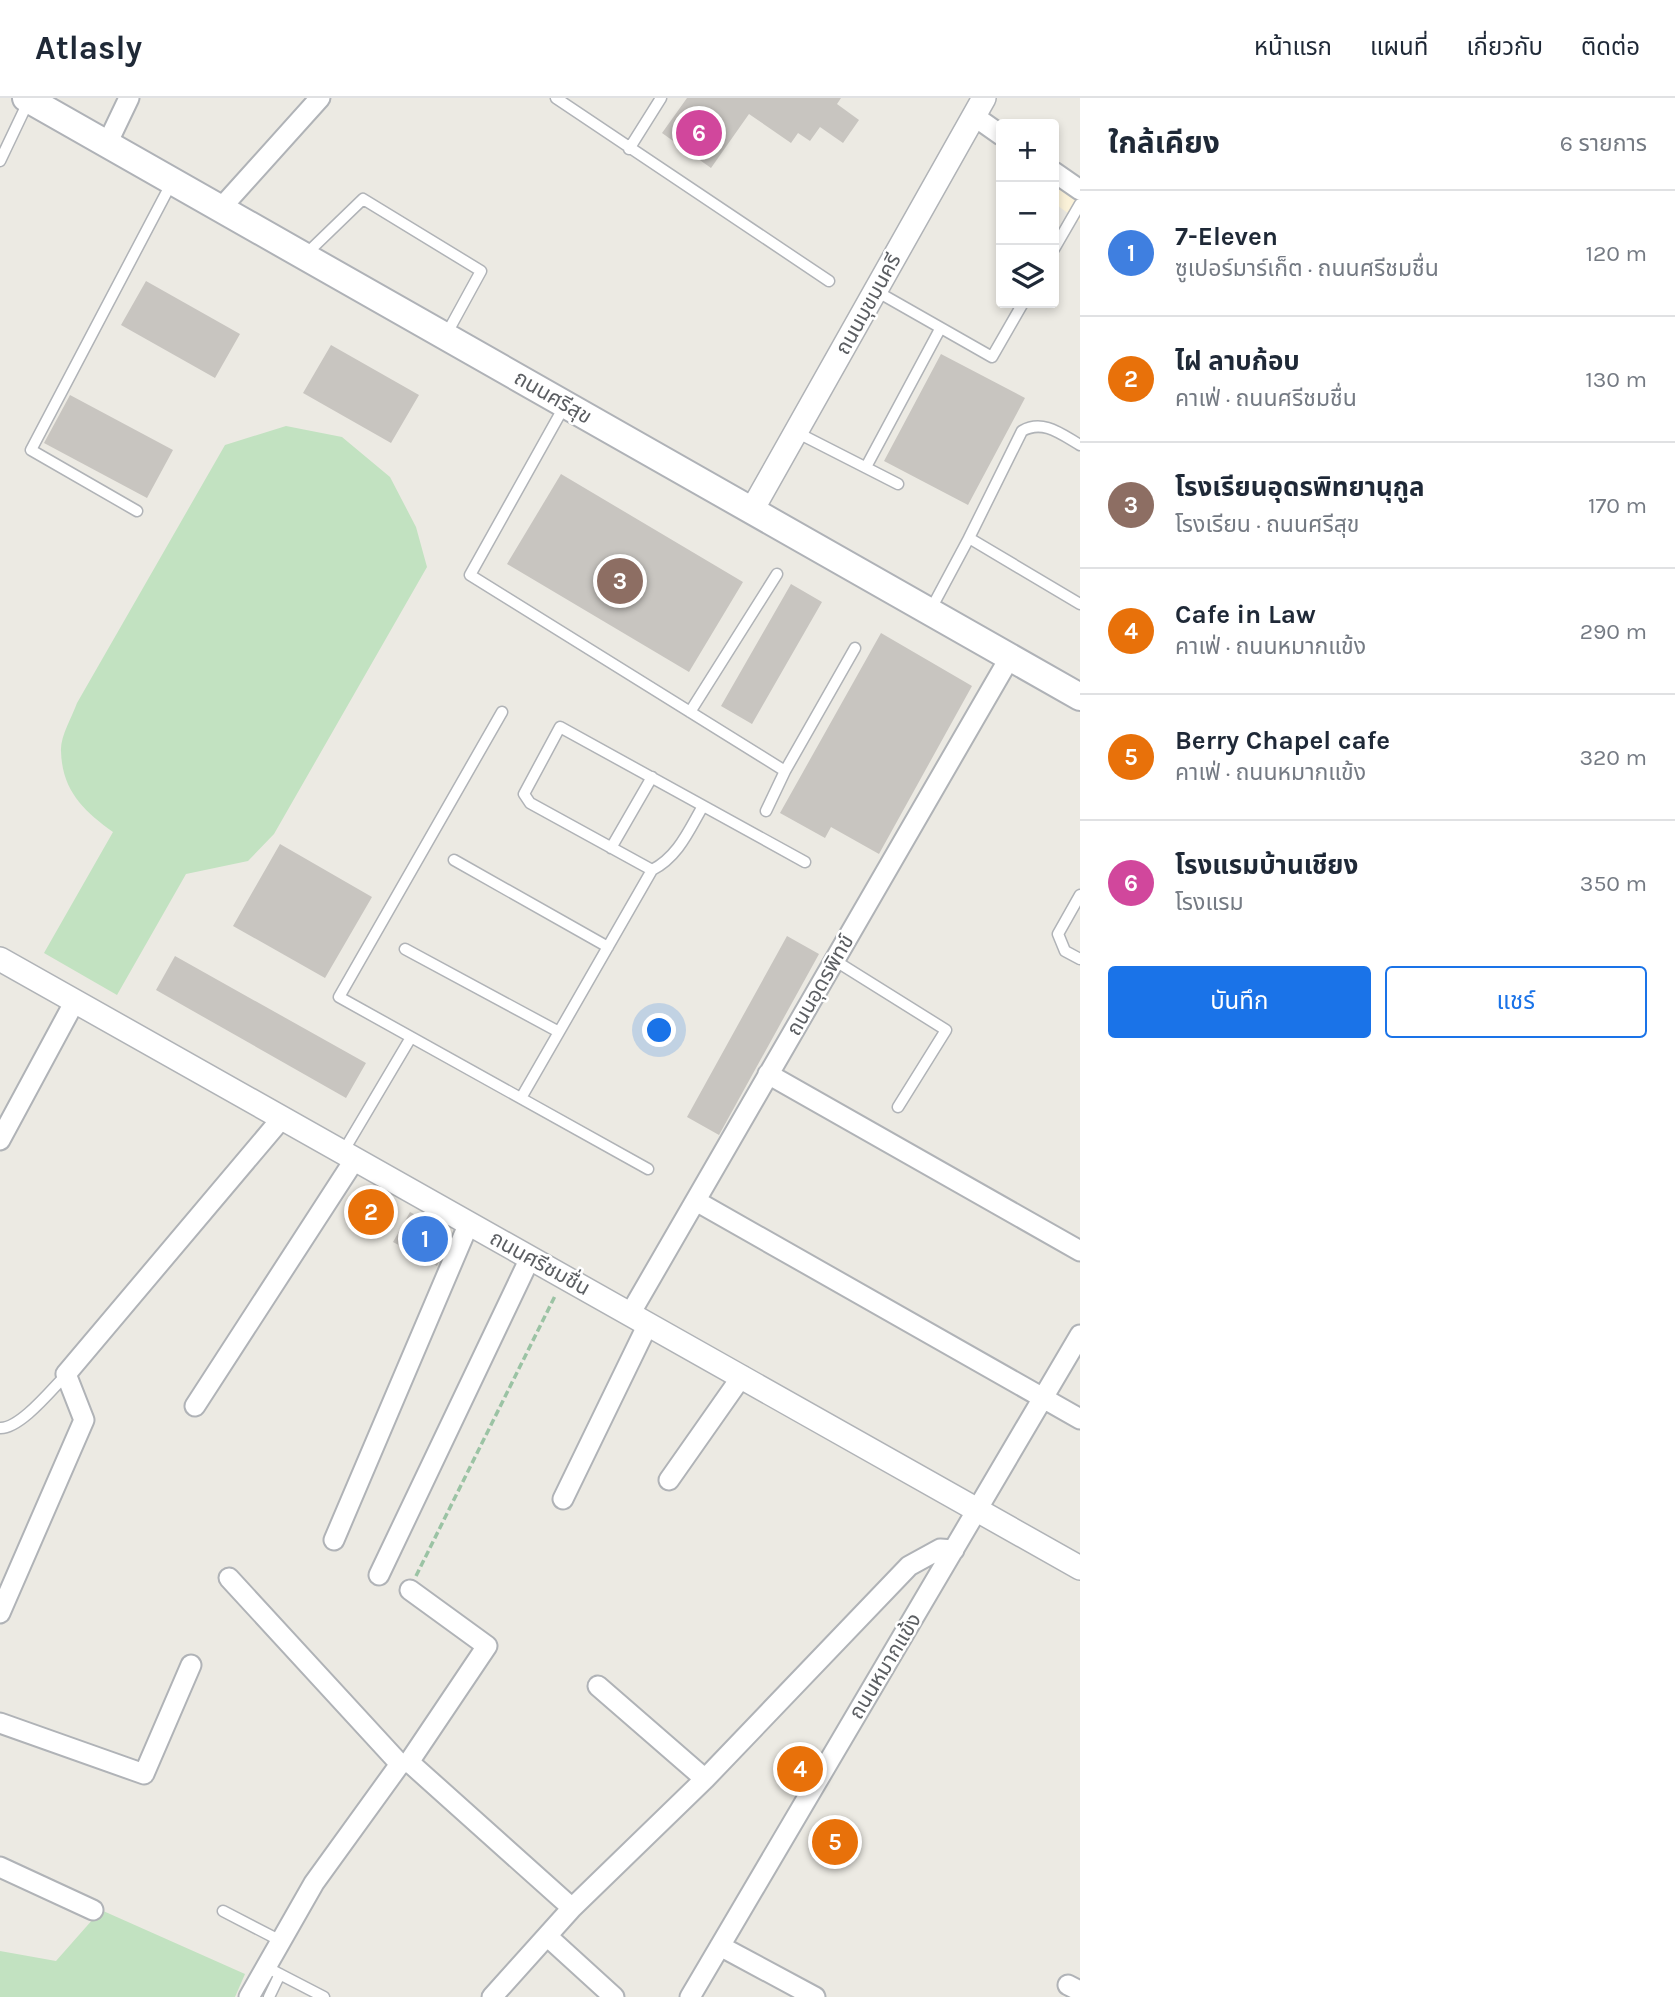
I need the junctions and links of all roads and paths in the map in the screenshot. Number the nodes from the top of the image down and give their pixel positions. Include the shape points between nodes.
1 (129, 98) edge
2 (320, 98) edge
3 (556, 98) edge
4 (661, 98) edge
5 (27, 99) edge
6 (979, 107) edge
7 (996, 129) edge
8 (107, 144) junction
9 (629, 149) junction
10 (0, 161) edge
11 (1059, 175) edge
12 (172, 181) junction
13 (1080, 190) edge
14 (1080, 204) edge
15 (221, 208) junction
16 (1056, 245) edge
17 (304, 256) junction
18 (829, 281) dead end
19 (875, 290) junction
20 (1020, 308) edge
21 (940, 329) junction
22 (445, 336) junction
23 (565, 404) junction
24 (796, 432) junction
25 (1080, 445) edge
26 (866, 467) junction
27 (898, 484) dead end
28 (752, 510) junction
29 (137, 511) dead end
30 (969, 538) junction
31 (777, 574) dead end
32 (1080, 604) edge
33 (929, 611) junction
34 (855, 648) dead end
35 (1010, 657) junction
36 (1078, 690) edge
37 (502, 712) dead end
38 (690, 712) junction
39 (785, 771) junction
40 (652, 777) junction
41 (703, 806) junction
42 (766, 811) dead end
43 (611, 848) junction
44 (454, 860) dead end
45 (805, 862) dead end
46 (652, 870) junction
47 (1080, 895) edge
48 (607, 947) junction
49 (405, 949) dead end
50 (1080, 959) edge
51 (0, 960) edge
52 (834, 960) junction
53 (75, 1002) junction
54 (559, 1032) junction
55 (410, 1039) junction
56 (768, 1074) junction
57 (521, 1098) junction
58 (898, 1107) dead end
59 (282, 1118) junction
60 (0, 1140) edge
61 (349, 1155) junction
62 (648, 1169) dead end
63 (695, 1201) junction
64 (469, 1223) junction
65 (1080, 1251) edge
66 (530, 1258) junction
67 (564, 1276) junction
68 (639, 1319) junction
69 (1080, 1335) edge
70 (66, 1374) junction
71 (742, 1376) junction
72 (1044, 1398) junction
73 (195, 1406) dead end
74 (1080, 1419) edge
75 (0, 1428) edge
76 (669, 1480) dead end
77 (563, 1499) dead end
78 (978, 1509) junction
79 (334, 1540) dead end
80 (954, 1550) junction
81 (1080, 1569) edge
82 (379, 1575) dead end
83 (229, 1578) dead end
84 (410, 1590) joint
85 (1, 1604) edge
86 (191, 1665) dead end
87 (598, 1686) dead end
88 (0, 1723) edge
89 (405, 1763) junction
90 (705, 1779) junction
91 (0, 1867) edge
92 (572, 1908) junction
93 (93, 1910) dead end
94 (223, 1911) dead end
95 (547, 1936) junction
96 (281, 1941) junction
97 (720, 1946) junction
98 (273, 1970) junction
99 (249, 1997) edge
100 (269, 1997) edge
101 (324, 1997) edge
102 (492, 1997) edge
103 (614, 1997) edge
104 (690, 1997) edge
105 (815, 1997) edge

1 - 8 street
2 - 15 street
3 - 9 lane
4 - 9 lane
5 - 8 main road, ถนนศรีสุข
5 - 10 lane
6 - 7 street
6 - 19 street, ถนนมุขมนครี
8 - 12 main road, ถนนศรีสุข
9 - 18 lane
11 - 13 street
12 - 15 main road, ถนนศรีสุข
12 - 29 lane via 31,450
14 - 16 lane
15 - 17 main road, ถนนศรีสุข
17 - 22 main road, ถนนศรีสุข
17 - 22 lane via 363,199 481,271
19 - 21 lane
19 - 24 street, ถนนมุขมนครี
20 - 21 lane via 992,357
21 - 26 lane
22 - 23 main road, ถนนศรีสุข
23 - 28 main road, ถนนศรีสุข
23 - 38 lane via 470,575
24 - 26 lane
24 - 28 street, ถนนมุขมนครี
25 - 30 lane via 1048,427 1032,425 1022,432
26 - 27 lane
28 - 33 main road, ถนนศรีสุข
30 - 32 lane
30 - 33 lane
31 - 38 lane
33 - 35 main road, ถนนศรีสุข
34 - 39 lane
35 - 36 main road, ถนนศรีสุข
35 - 52 street, ถนนอุดรพิทข์
37 - 55 lane via 339,997
38 - 39 lane
39 - 42 lane
40 - 41 lane
40 - 43 lane
40 - 43 lane via 560,727 524,794 530,803
41 - 45 lane
41 - 46 lane via 677,851
43 - 46 lane
44 - 48 lane
46 - 48 lane
47 - 50 lane via 1058,934 1065,951
48 - 54 lane
49 - 54 lane
51 - 53 street, ถนนศรีชมชื่น
52 - 56 street, ถนนอุดรพิทข์
52 - 58 lane via 946,1030
53 - 59 street, ถนนศรีชมชื่น
53 - 60 street
54 - 57 lane
55 - 57 lane
55 - 61 lane
56 - 63 street, ถนนอุดรพิทข์
56 - 65 street
57 - 62 lane
59 - 61 street, ถนนศรีชมชื่น
59 - 70 street
61 - 64 street, ถนนศรีชมชื่น
61 - 73 street
63 - 68 street, ถนนอุดรพิทข์
63 - 72 street
64 - 66 street, ถนนศรีชมชื่น
64 - 79 street
66 - 67 street, ถนนศรีชมชื่น
66 - 82 street
67 - 68 street, ถนนศรีชมชื่น
67 - 84 path
68 - 71 street, ถนนศรีชมชื่น
68 - 77 street, ถนนอุดรพิทข์
69 - 72 street, ถนนหมากแข้ง
70 - 75 lane via 34,1408
70 - 85 street via 84,1420
71 - 76 street
71 - 78 street, ถนนศรีชมชื่น
72 - 74 street
72 - 78 street, ถนนหมากแข้ง
78 - 80 street, ถนนหมากแข้ง
78 - 81 street, ถนนศรีชมชื่น
80 - 90 street via 940,1549 909,1566
80 - 97 street, ถนนหมากแข้ง
83 - 89 street
84 - 89 street via 487,1646
86 - 88 street via 144,1774
87 - 90 street
89 - 92 street
89 - 96 street via 314,1883
90 - 92 street
91 - 93 street
92 - 95 street
94 - 96 lane
95 - 102 street
95 - 103 street
96 - 98 street
97 - 104 street, ถนนหมากแข้ง
97 - 105 street
98 - 99 street
98 - 100 lane
98 - 101 lane

